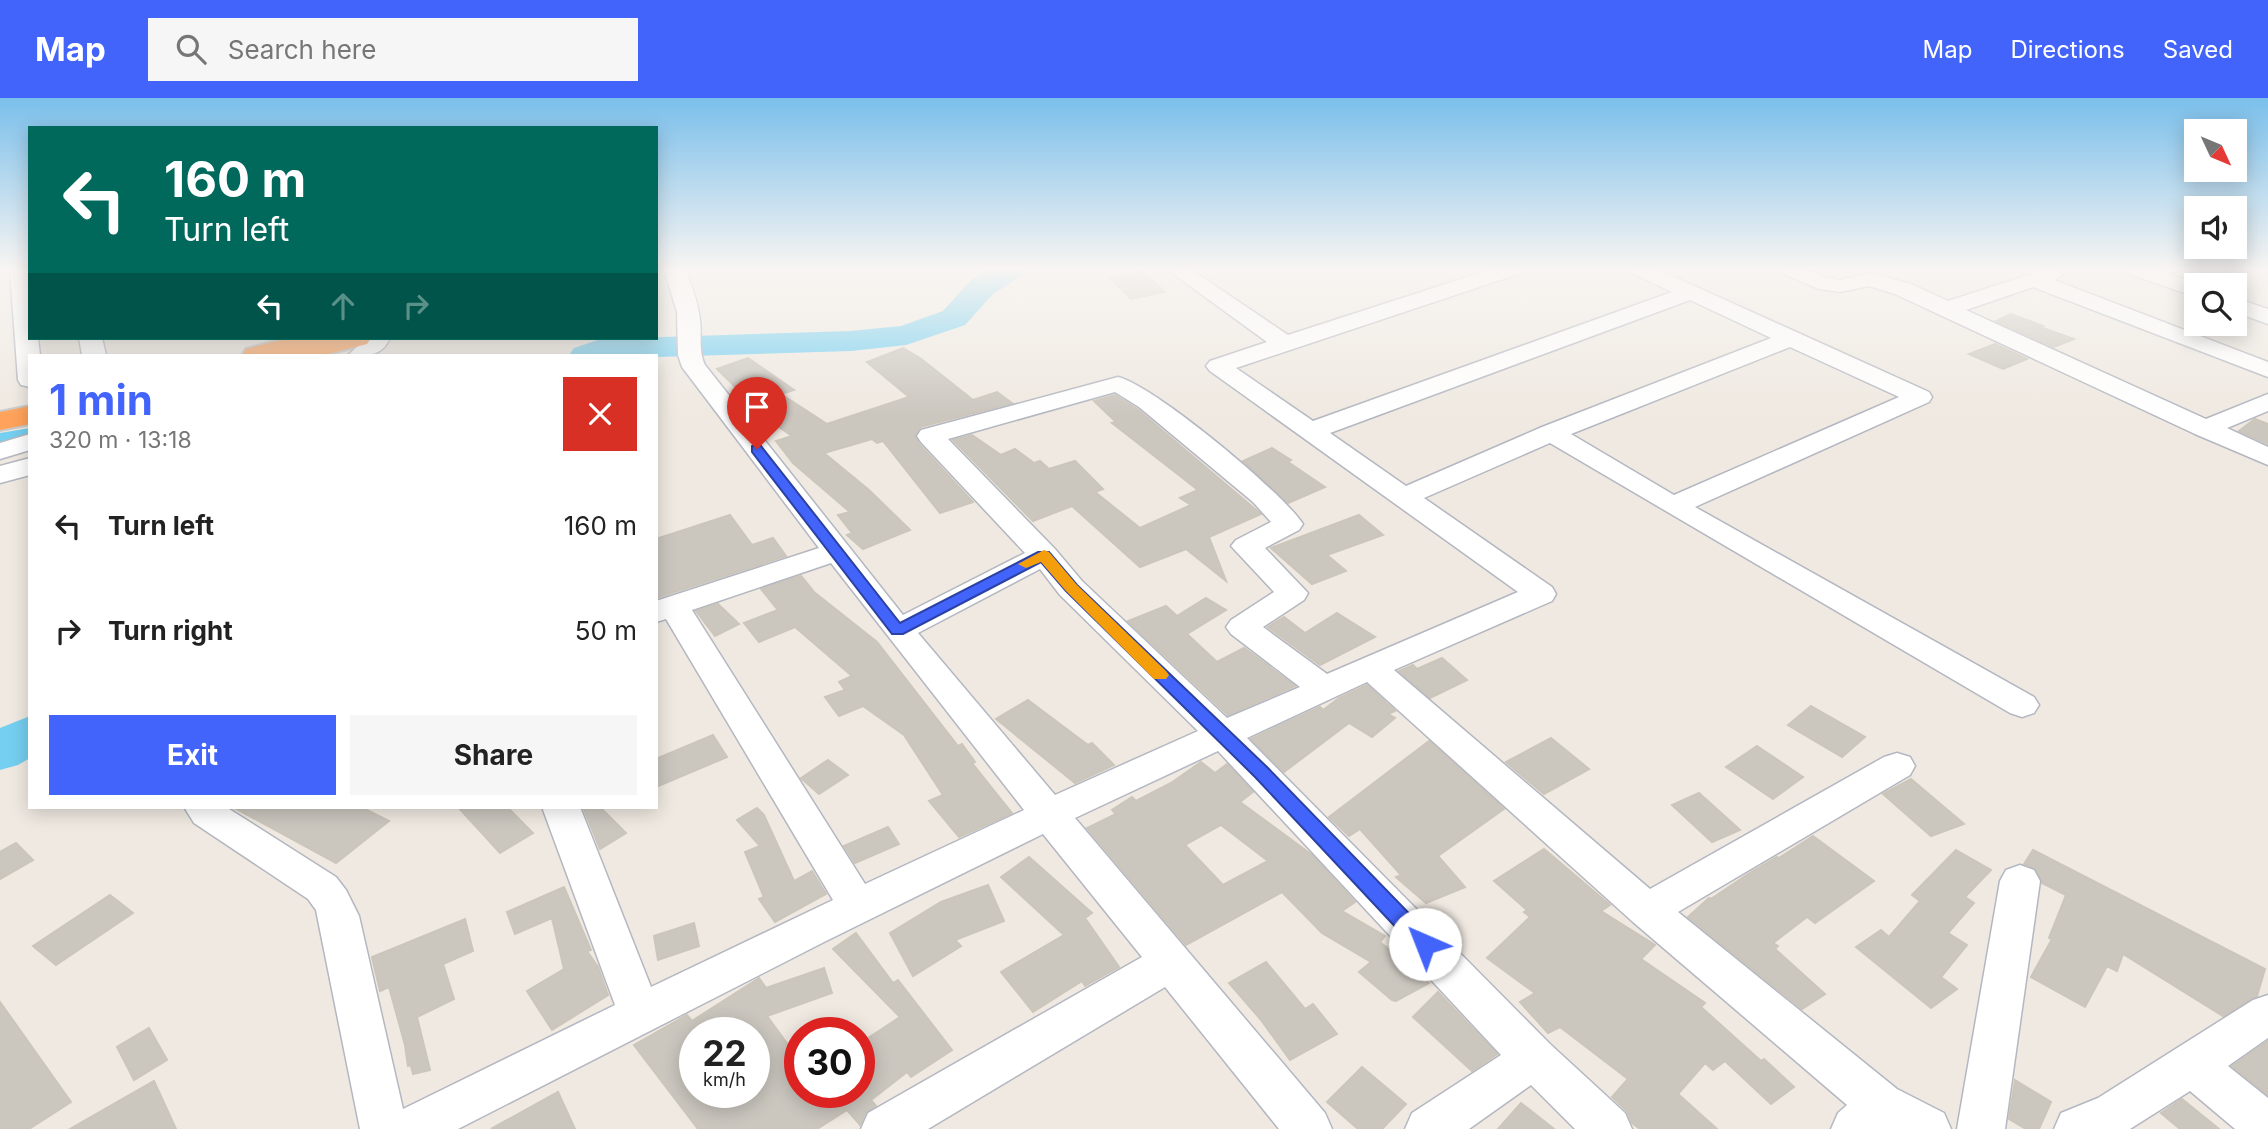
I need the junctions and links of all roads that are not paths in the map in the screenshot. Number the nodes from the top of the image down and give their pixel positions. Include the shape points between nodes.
1 (24, 318) edge
2 (689, 318) edge
3 (1248, 318) edge
4 (1364, 318) edge
5 (1621, 318) edge
6 (1746, 318) edge
7 (1967, 318) edge
8 (2133, 318) edge
9 (1791, 338) junction
10 (313, 340) edge
11 (349, 340) edge
12 (377, 340) edge
13 (1285, 344) junction
14 (260, 354) edge
15 (294, 354) edge
16 (362, 354) edge
17 (28, 358) edge
18 (2268, 370) edge
19 (28, 401) edge
20 (2268, 402) edge
21 (0, 406) edge
22 (28, 415) edge
23 (0, 421) edge
24 (2204, 429) junction
25 (1310, 431) junction
26 (1552, 433) junction
27 (28, 443) edge
28 (0, 451) edge
29 (2268, 457) edge
30 (28, 467) edge
31 (0, 475) edge
32 (1403, 497) junction
33 (1674, 506) junction
34 (835, 552) junction
35 (1044, 555) junction
36 (665, 609) edge
37 (898, 630) junction
38 (1370, 667) junction
39 (1325, 689) junction
40 (2022, 705) dead end
41 (1220, 734) junction
42 (1898, 766) dead end
43 (204, 809) edge
44 (562, 809) edge
45 (1051, 815) junction
46 (2020, 881) dead end
47 (857, 905) junction
48 (1647, 910) junction
49 (1171, 962) junction
50 (640, 1014) junction
51 (2268, 1014) edge
52 (1534, 1058) junction
53 (2192, 1065) junction
54 (1868, 1116) edge
55 (1297, 1124) edge
56 (2268, 1127) edge
57 (384, 1129) edge
58 (411, 1129) edge
59 (885, 1129) edge
60 (1429, 1129) edge
61 (1608, 1129) edge
62 (1927, 1129) edge
63 (1980, 1129) edge
64 (2078, 1129) edge

1 - 17 street
2 - 34 street via 688,357 694,367
3 - 13 street
4 - 13 street
5 - 25 street
6 - 9 street
7 - 24 street
8 - 18 street
9 - 26 street
9 - 33 street via 1920,397
10 - 14 highway
11 - 15 highway
12 - 16 street
13 - 25 street via 1218,366
19 - 21 highway
20 - 24 street
22 - 23 highway
24 - 29 street
25 - 32 street
26 - 32 street
26 - 33 street
27 - 28 street
30 - 31 street
32 - 38 street via 1541,594
33 - 40 street
34 - 36 street
34 - 37 street
35 - 37 street
35 - 39 street via 930,436 1118,384 1148,402 1263,496 1289,524 1246,545 1293,593 1242,627
35 - 41 street via 1071,588
36 - 47 street
37 - 45 street
38 - 39 street
38 - 48 street
39 - 41 street
41 - 45 street
41 - 52 street
42 - 48 street
43 - 57 street via 322,888 332,901
44 - 50 street
45 - 47 street
45 - 49 street
46 - 63 street
47 - 50 street
48 - 54 street
49 - 55 street
49 - 59 street
50 - 58 street
51 - 53 street
52 - 60 street
52 - 61 street
53 - 56 street
53 - 64 street via 2115,1113
54 - 62 street

